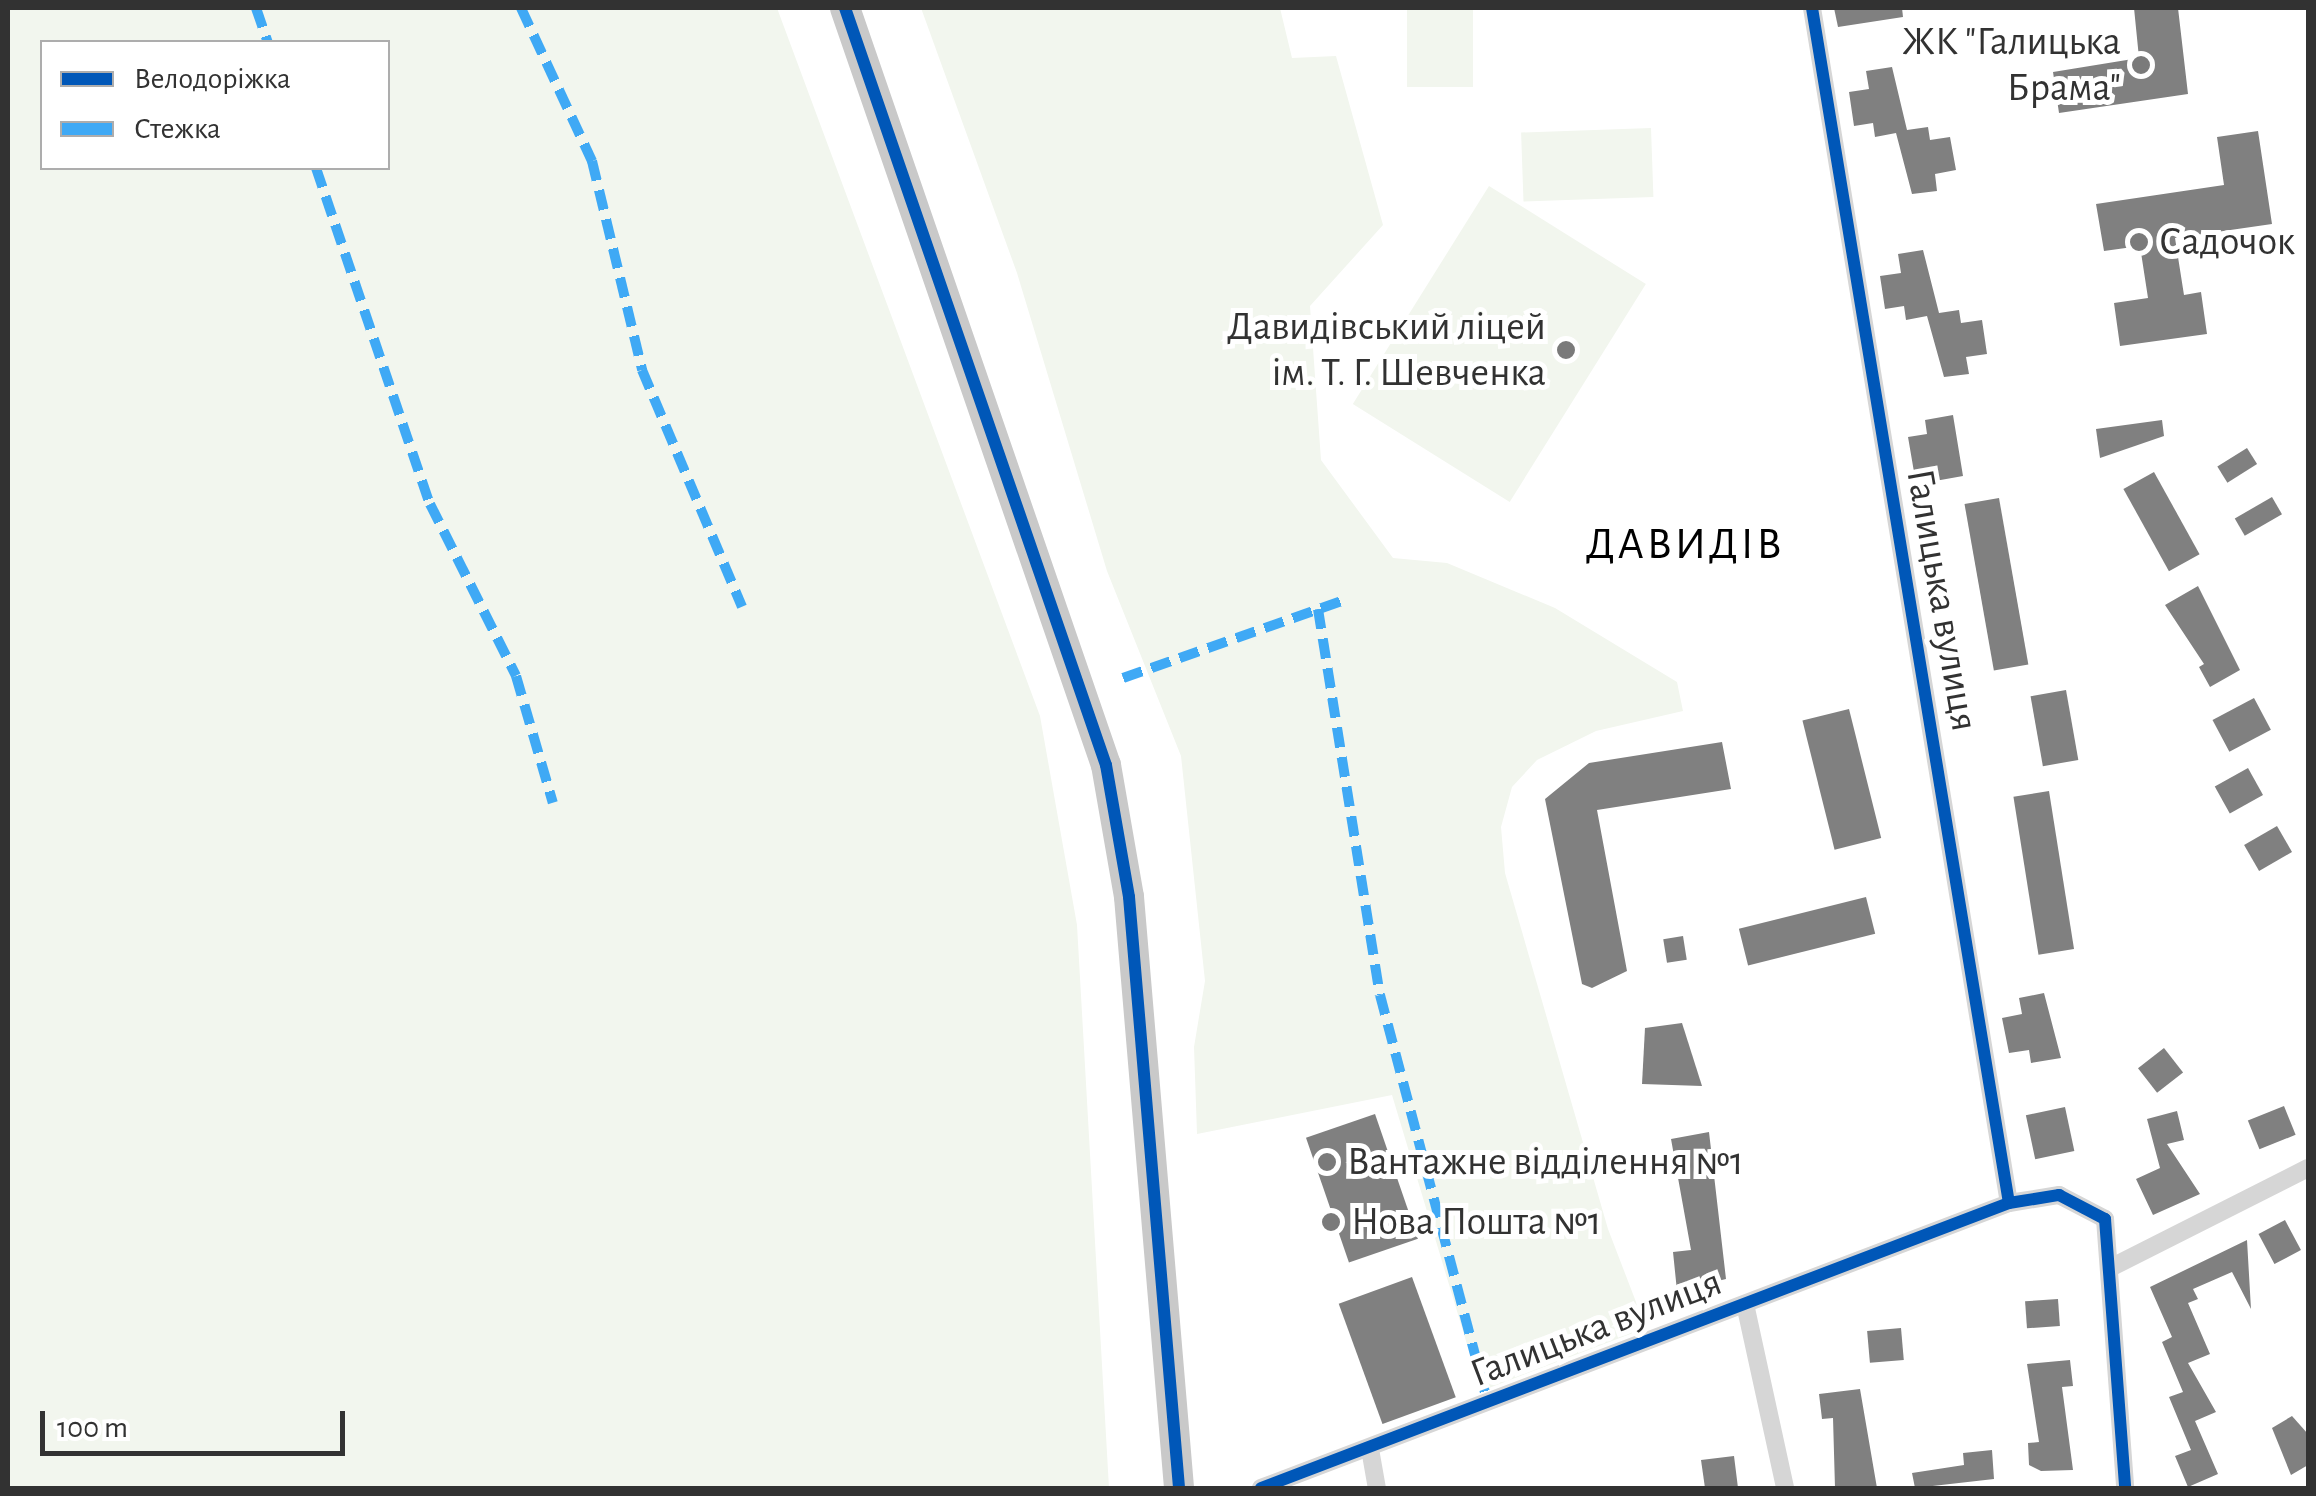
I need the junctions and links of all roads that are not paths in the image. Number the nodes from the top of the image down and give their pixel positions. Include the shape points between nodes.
1 (845, 8) edge
2 (1812, 8) edge
3 (2308, 1168) edge
4 (2009, 1203) junction
5 (2110, 1268) junction
6 (1745, 1304) junction
7 (1370, 1449) junction
8 (1180, 1488) edge
9 (1261, 1488) edge
10 (1377, 1488) edge
11 (1785, 1488) edge
12 (2125, 1488) edge

1 - 8 main road via 1106,765 1129,897
2 - 4 street, Галицька вулиця
3 - 5 street
4 - 5 street, Галицька вулиця via 2059,1195 2104,1219
4 - 6 street, Галицька вулиця
5 - 12 street, Галицька вулиця
6 - 7 street, Галицька вулиця
6 - 11 street
7 - 9 street, Галицька вулиця
7 - 10 street

